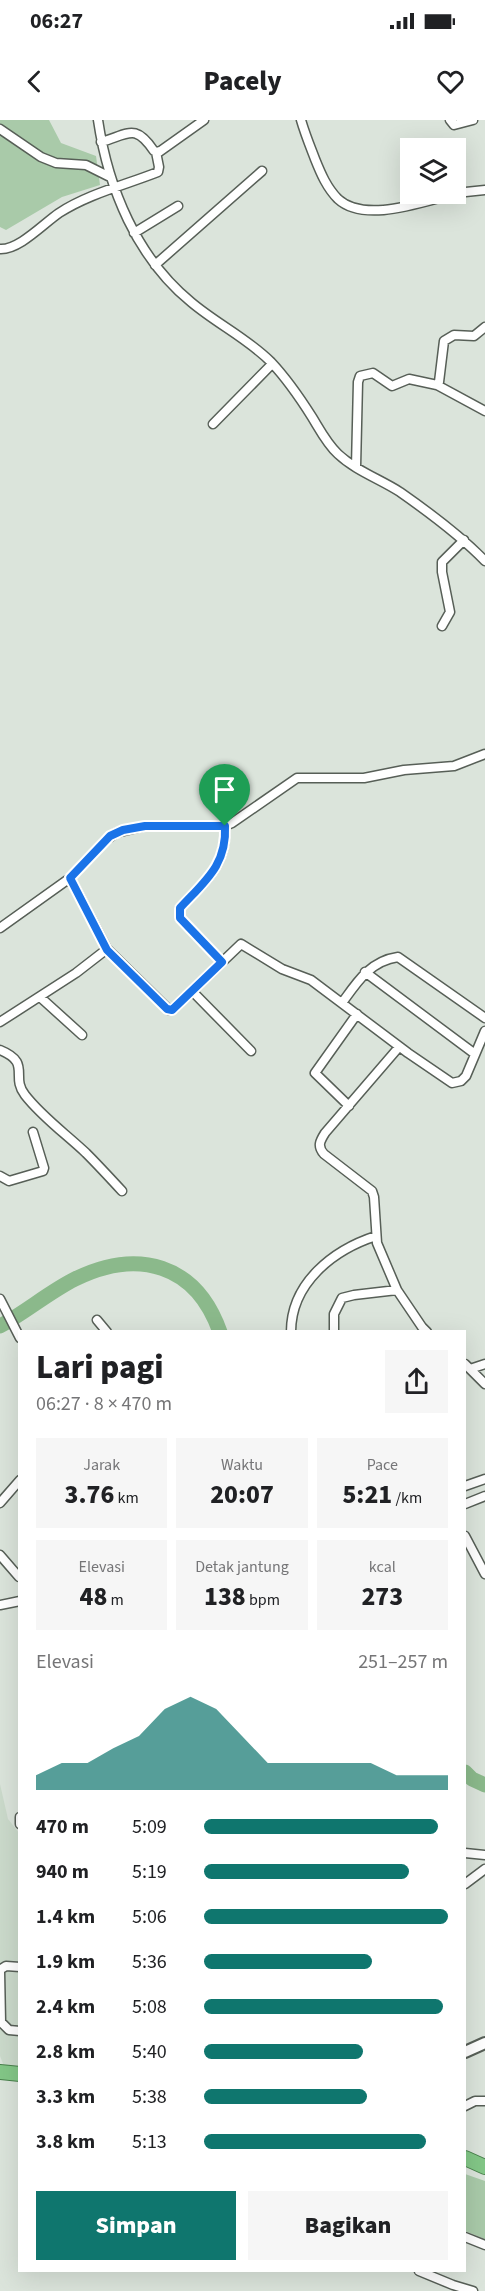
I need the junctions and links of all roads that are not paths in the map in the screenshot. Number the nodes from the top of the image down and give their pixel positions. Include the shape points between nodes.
1 (98, 120) edge
2 (204, 120) edge
3 (301, 120) edge
4 (450, 120) edge
5 (473, 120) edge
6 (0, 129) edge
7 (101, 142) junction
8 (156, 152) junction
9 (262, 171) dead end
10 (110, 177) junction
11 (116, 189) junction
12 (485, 190) edge
13 (466, 192) edge
14 (413, 204) edge
15 (178, 206) dead end
16 (134, 233) junction
17 (0, 249) edge
18 (155, 265) junction
19 (485, 327) edge
20 (272, 364) junction
21 (437, 386) junction
22 (485, 411) edge
23 (213, 424) dead end
24 (356, 467) junction
25 (464, 540) junction
26 (485, 561) edge
27 (442, 626) dead end
28 (485, 754) edge
29 (225, 826) junction
30 (70, 878) junction
31 (0, 928) edge
32 (107, 950) junction
33 (222, 962) junction
34 (365, 972) junction
35 (192, 991) junction
36 (39, 997) junction
37 (342, 1003) junction
38 (357, 1014) junction
39 (485, 1018) edge
40 (0, 1022) edge
41 (485, 1031) edge
42 (82, 1035) dead end
43 (399, 1047) junction
44 (0, 1050) edge
45 (250, 1051) dead end
46 (475, 1054) junction
47 (349, 1106) junction
48 (33, 1132) dead end
49 (0, 1176) edge
50 (122, 1191) dead end
51 (375, 1236) junction
52 (397, 1290) junction
53 (0, 1299) edge
54 (96, 1320) dead end
55 (105, 1330) edge
56 (291, 1330) edge
57 (334, 1330) edge
58 (424, 1330) edge
59 (18, 1334) edge
60 (485, 1364) edge
61 (468, 1367) edge
62 (485, 1384) edge
63 (485, 1479) edge
64 (18, 1482) edge
65 (466, 1486) edge
66 (485, 1496) edge
67 (0, 1503) edge
68 (466, 1504) edge
69 (466, 1538) edge
70 (0, 1555) edge
71 (485, 1574) edge
72 (18, 1577) edge
73 (18, 1601) edge
74 (0, 1605) edge
75 (466, 1853) edge
76 (485, 1855) edge
77 (485, 1869) edge
78 (466, 1883) edge
79 (18, 1967) edge
80 (18, 2031) edge
81 (485, 2043) edge
82 (466, 2052) edge
83 (1, 2069) edge
84 (18, 2073) edge
85 (485, 2101) edge
86 (466, 2105) edge
87 (466, 2158) edge
88 (485, 2167) edge
89 (466, 2237) edge
90 (485, 2245) edge
91 (421, 2272) edge
92 (473, 2291) edge

1 - 7 street
2 - 8 street
3 - 14 street via 322,177 339,200 348,206 372,210
4 - 5 street via 459,125
6 - 10 street via 49,160 86,165
7 - 8 street via 138,133
7 - 10 street
8 - 11 street via 158,172
9 - 18 street
10 - 11 street
11 - 16 street
11 - 17 street via 60,213 16,245
12 - 13 street
15 - 16 street
16 - 18 street
18 - 20 street via 191,302 234,331
19 - 21 street via 474,336 454,335 444,341
20 - 23 street
20 - 24 street via 337,454
21 - 22 street
21 - 24 street via 409,379 392,386 373,373 360,376
24 - 25 street via 399,492
25 - 26 street
25 - 27 street via 442,562 450,612
28 - 29 street via 458,765 364,778 297,778
29 - 30 street via 145,826 123,830 106,840
29 - 33 street via 224,853 212,874 179,912 180,918
30 - 31 street
30 - 32 street
32 - 35 street via 167,1009 174,1008
32 - 36 street
33 - 35 street
33 - 37 street via 241,944 282,969 311,980
34 - 37 street
34 - 39 street via 394,958 402,959
34 - 46 street
35 - 45 street
36 - 40 street
36 - 42 street
37 - 38 street
38 - 43 street
38 - 47 street via 315,1073
41 - 46 street
43 - 46 street via 452,1083 466,1076
43 - 47 street
44 - 50 street via 17,1061 23,1094
47 - 51 street via 325,1133 320,1146 324,1154 372,1191
48 - 49 street via 43,1171 9,1181
51 - 52 street
51 - 56 street via 347,1247 312,1277 296,1301
52 - 57 street via 342,1298 334,1314
52 - 58 street
53 - 59 street
54 - 55 street
60 - 61 street
61 - 62 street
63 - 65 street
64 - 67 street
66 - 68 street
69 - 71 street
70 - 72 street
73 - 74 street
75 - 76 street
77 - 78 street
79 - 80 street via 6,1966 0,1971 2,2022 9,2030
81 - 82 street
83 - 84 highway
85 - 86 street via 475,2100
87 - 88 highway
89 - 90 street
91 - 92 street

